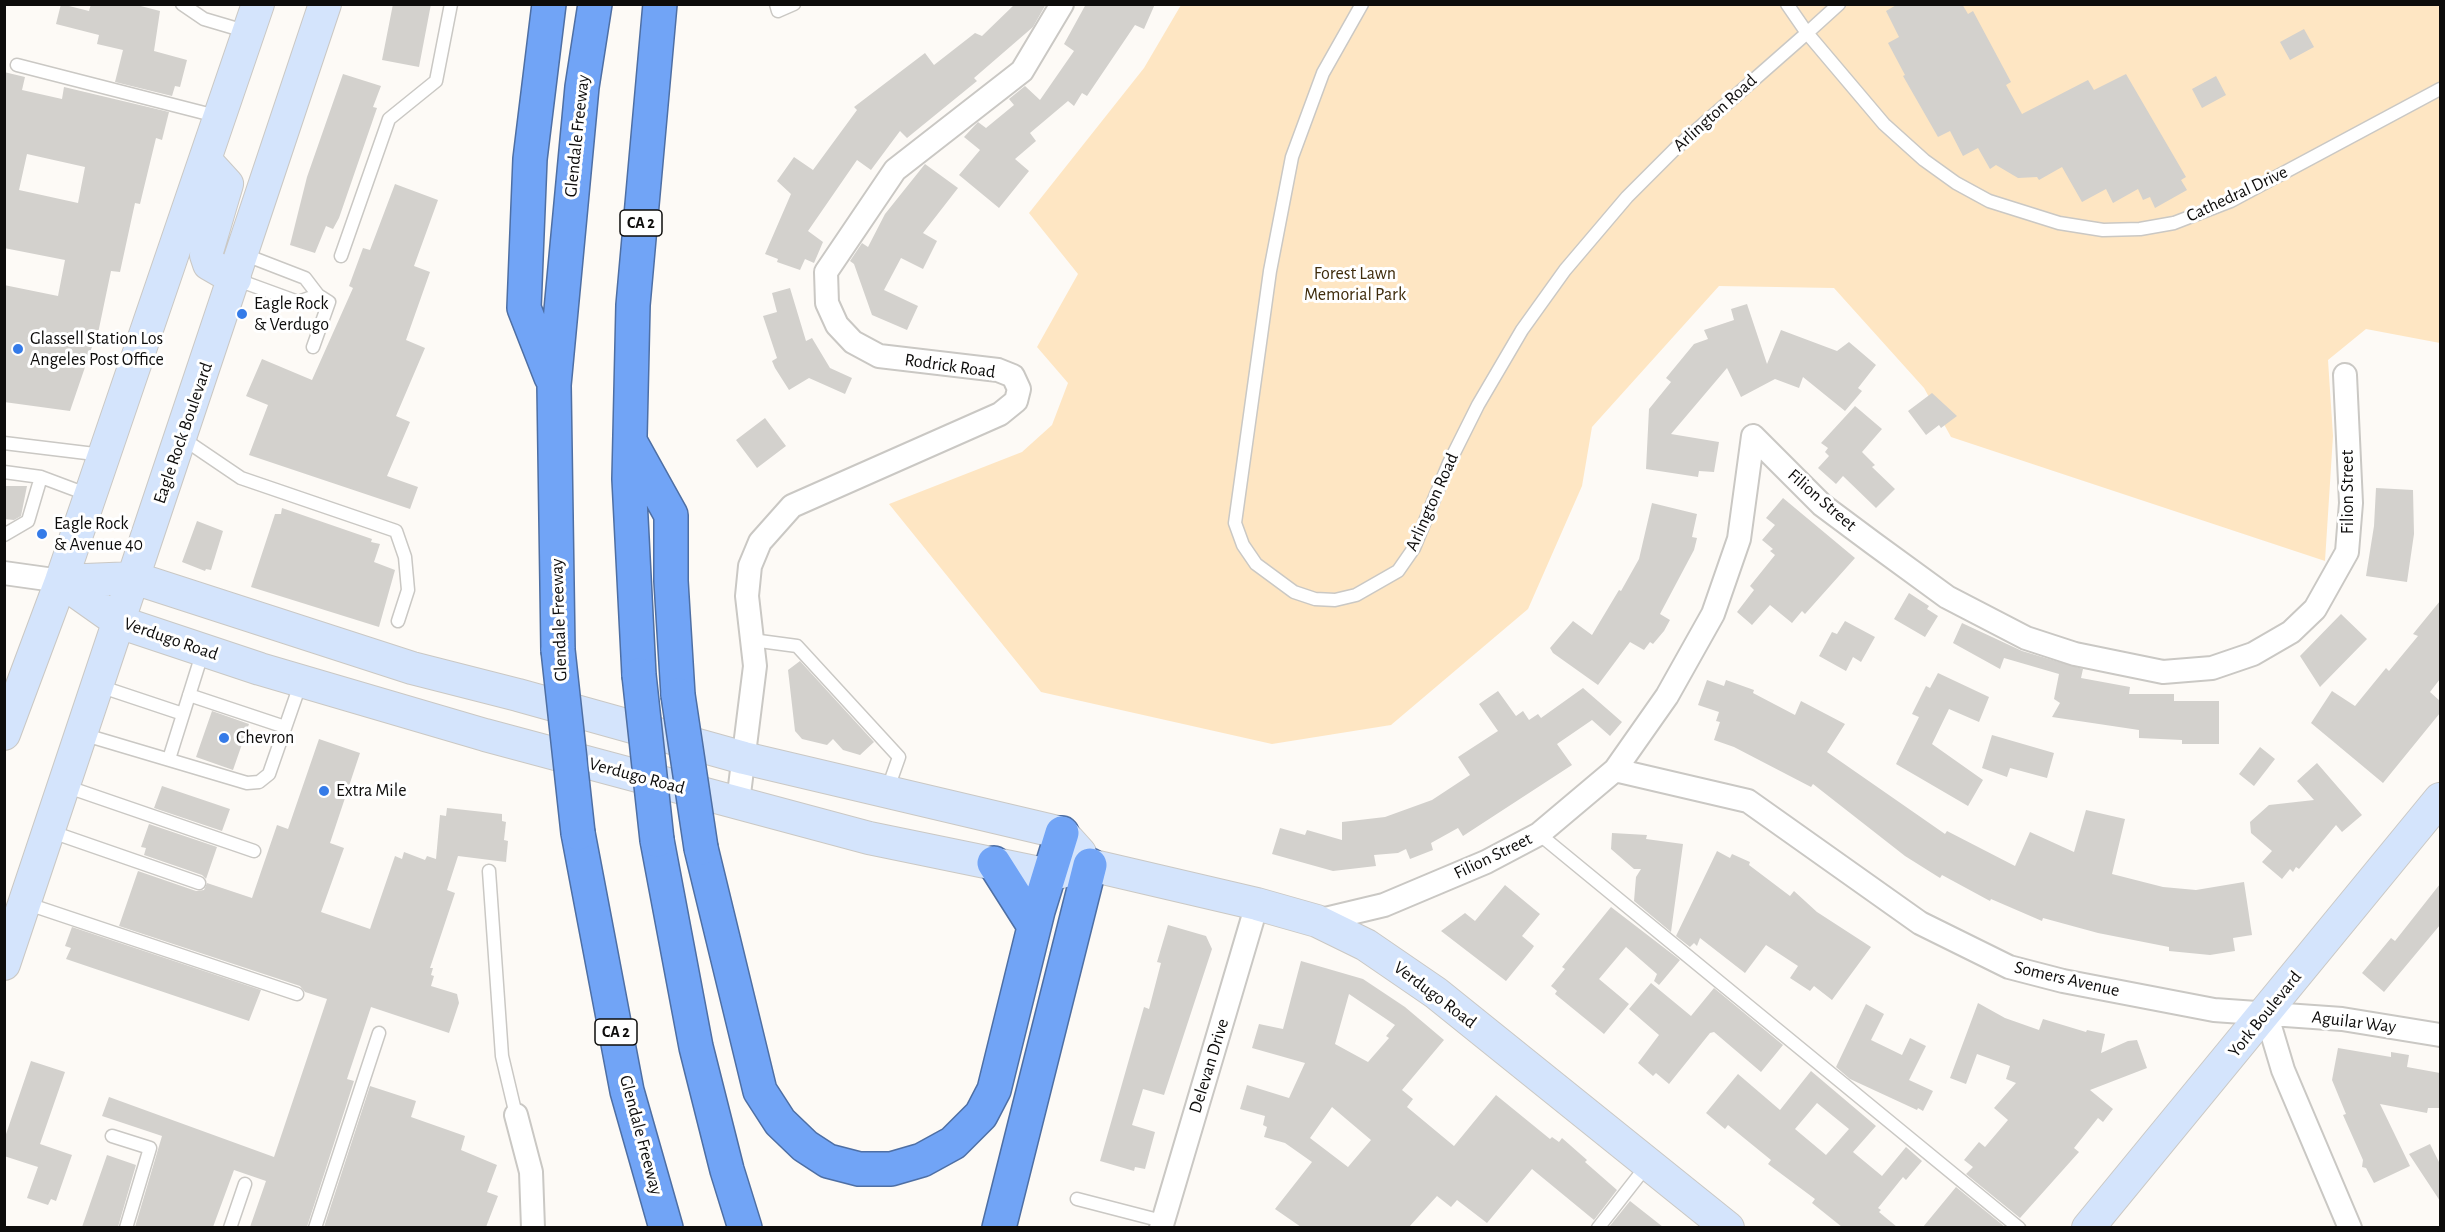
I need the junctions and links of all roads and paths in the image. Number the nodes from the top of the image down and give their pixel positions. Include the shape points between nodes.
1 (182, 4) edge
2 (325, 4) edge
3 (451, 4) edge
4 (549, 4) edge
5 (595, 4) edge
6 (660, 4) edge
7 (776, 4) edge
8 (794, 4) edge
9 (1062, 4) edge
10 (1362, 4) edge
11 (1787, 4) edge
12 (1839, 4) edge
13 (254, 19) edge
14 (1807, 33) junction
15 (17, 64) dead end
16 (2440, 89) edge
17 (221, 117) junction
18 (206, 161) junction
19 (341, 256) dead end
20 (239, 266) junction
21 (318, 295) junction
22 (313, 346) dead end
23 (2345, 375) dead end
24 (554, 385) junction
25 (182, 438) junction
26 (630, 441) junction
27 (4, 443) edge
28 (104, 455) junction
29 (4, 472) edge
30 (41, 477) junction
31 (89, 495) junction
32 (4, 535) edge
33 (4, 573) edge
34 (134, 578) junction
35 (61, 581) junction
36 (398, 621) dead end
37 (119, 622) junction
38 (752, 639) junction
39 (203, 650) junction
40 (301, 681) junction
41 (98, 686) junction
42 (189, 695) junction
43 (183, 714) junction
44 (285, 727) junction
45 (4, 734) edge
46 (82, 734) junction
47 (744, 758) junction
48 (169, 759) junction
49 (1615, 770) junction
50 (65, 786) junction
51 (887, 791) junction
52 (2440, 799) edge
53 (738, 802) junction
54 (49, 831) junction
55 (1062, 833) junction
56 (1539, 834) junction
57 (254, 851) dead end
58 (994, 863) junction
59 (1090, 866) junction
60 (489, 871) dead end
61 (1048, 875) junction
62 (199, 883) dead end
63 (25, 903) junction
64 (1257, 904) junction
65 (1317, 921) junction
66 (1034, 926) junction
67 (4, 964) edge
68 (297, 994) dead end
69 (2266, 1013) junction
70 (379, 1033) dead end
71 (2440, 1035) edge
72 (516, 1115) joint
73 (112, 1136) dead end
74 (1648, 1163) junction
75 (245, 1184) dead end
76 (1077, 1199) dead end
77 (1166, 1225) edge
78 (126, 1227) edge
79 (230, 1227) edge
80 (315, 1227) edge
81 (533, 1227) edge
82 (666, 1227) edge
83 (745, 1227) edge
84 (999, 1227) edge
85 (1598, 1227) edge
86 (1728, 1227) edge
87 (2019, 1227) edge
88 (2088, 1227) edge
89 (2350, 1227) edge

1 - 13 lane via 204,19
2 - 20 main road, Eagle Rock Boulevard
3 - 19 lane via 436,81 388,119
4 - 24 highway via 530,159 524,308
5 - 24 highway, Glendale Freeway / CA 2 via 582,87
6 - 26 highway, CA 2 via 633,305
7 - 8 lane via 778,10
9 - 38 street, Rodrick Road via 1022,71 895,170 826,272 827,303 837,325 853,342 879,356 998,370 1013,376 1019,389 1016,401 1000,414 792,506 760,542 750,567 747,596
10 - 14 lane, Arlington Road via 1323,73 1292,157 1270,271 1235,523 1256,564 1294,592 1315,599 1356,595 1398,570 1414,548 1478,405 1522,330 1565,270 1674,149
11 - 14 lane
12 - 14 lane
13 - 17 main road
14 - 16 lane, Cathedral Drive via 1884,124 1956,183 2022,213 2103,230 2175,223 2231,201
15 - 17 lane
17 - 18 main road
18 - 20 main road via 227,184 206,255 209,264
18 - 28 main road
20 - 21 lane via 305,278
20 - 21 lane via 298,302
20 - 25 main road, Eagle Rock Boulevard
21 - 22 lane via 329,302
23 - 49 street, Filion Street via 2351,503 2347,552 2315,609 2291,632 2253,654 2212,668 2163,672 2075,654 2026,638 1947,597 1873,543 1822,505 1753,436 1739,538 1713,614 1667,696
24 - 82 highway, Glendale Freeway / CA 2, bridge via 558,650 578,833 627,1091
25 - 34 main road, Eagle Rock Boulevard
25 - 36 lane via 241,478 396,531 405,556 408,590
26 - 66 highway, bridge via 671,515 678,695 701,848 760,1091 780,1122 828,1161 859,1169 891,1169 922,1160 953,1143 981,1115 994,1090
26 - 83 highway, CA 2, bridge via 639,675 657,840 696,1047
27 - 28 lane
28 - 31 main road
29 - 30 lane
30 - 31 lane
30 - 32 lane via 28,521
31 - 35 main road
33 - 35 street
34 - 35 main road
34 - 37 main road, Eagle Rock Boulevard
34 - 47 main road via 412,668
35 - 37 main road, Verdugo Road
35 - 45 main road
37 - 39 main road, Verdugo Road
37 - 41 main road, Eagle Rock Boulevard
38 - 47 street, Rodrick Road via 755,666
38 - 51 lane via 797,646 899,757
39 - 40 main road, Verdugo Road
39 - 42 lane
40 - 44 lane
40 - 53 main road, Verdugo Road
41 - 43 lane
41 - 46 main road, Eagle Rock Boulevard
42 - 43 lane
42 - 44 lane
43 - 48 lane
44 - 48 lane via 269,774 259,782 247,783
46 - 48 lane
46 - 50 main road, Eagle Rock Boulevard
47 - 51 main road
47 - 53 street, Rodrick Road
49 - 56 street, Filion Street
49 - 69 street, Somers Avenue via 1748,801 1920,923 2009,967 2214,1010
50 - 54 main road, Eagle Rock Boulevard
50 - 57 lane
51 - 55 main road
52 - 69 main road, York Boulevard
53 - 58 main road, Verdugo Road via 869,838
54 - 62 lane
54 - 63 main road, Eagle Rock Boulevard
55 - 59 main road
55 - 61 highway
56 - 65 street, Filion Street via 1486,862 1384,905
56 - 87 lane
58 - 61 main road, Verdugo Road
58 - 66 highway
59 - 61 main road, Verdugo Road
59 - 64 main road, Verdugo Road
59 - 84 highway
60 - 72 lane via 502,1056
61 - 66 highway
63 - 67 main road, Eagle Rock Boulevard
63 - 68 lane
64 - 65 main road, Verdugo Road
64 - 77 street, Delevan Drive
65 - 74 main road, Verdugo Road via 1366,945 1436,993
69 - 71 street, Aguilar Way via 2342,1019
69 - 88 main road, York Boulevard
69 - 89 street via 2283,1070
70 - 80 lane
72 - 81 street via 531,1172
73 - 78 lane via 150,1148
74 - 85 lane
74 - 86 main road, Verdugo Road
75 - 79 lane
76 - 77 lane

